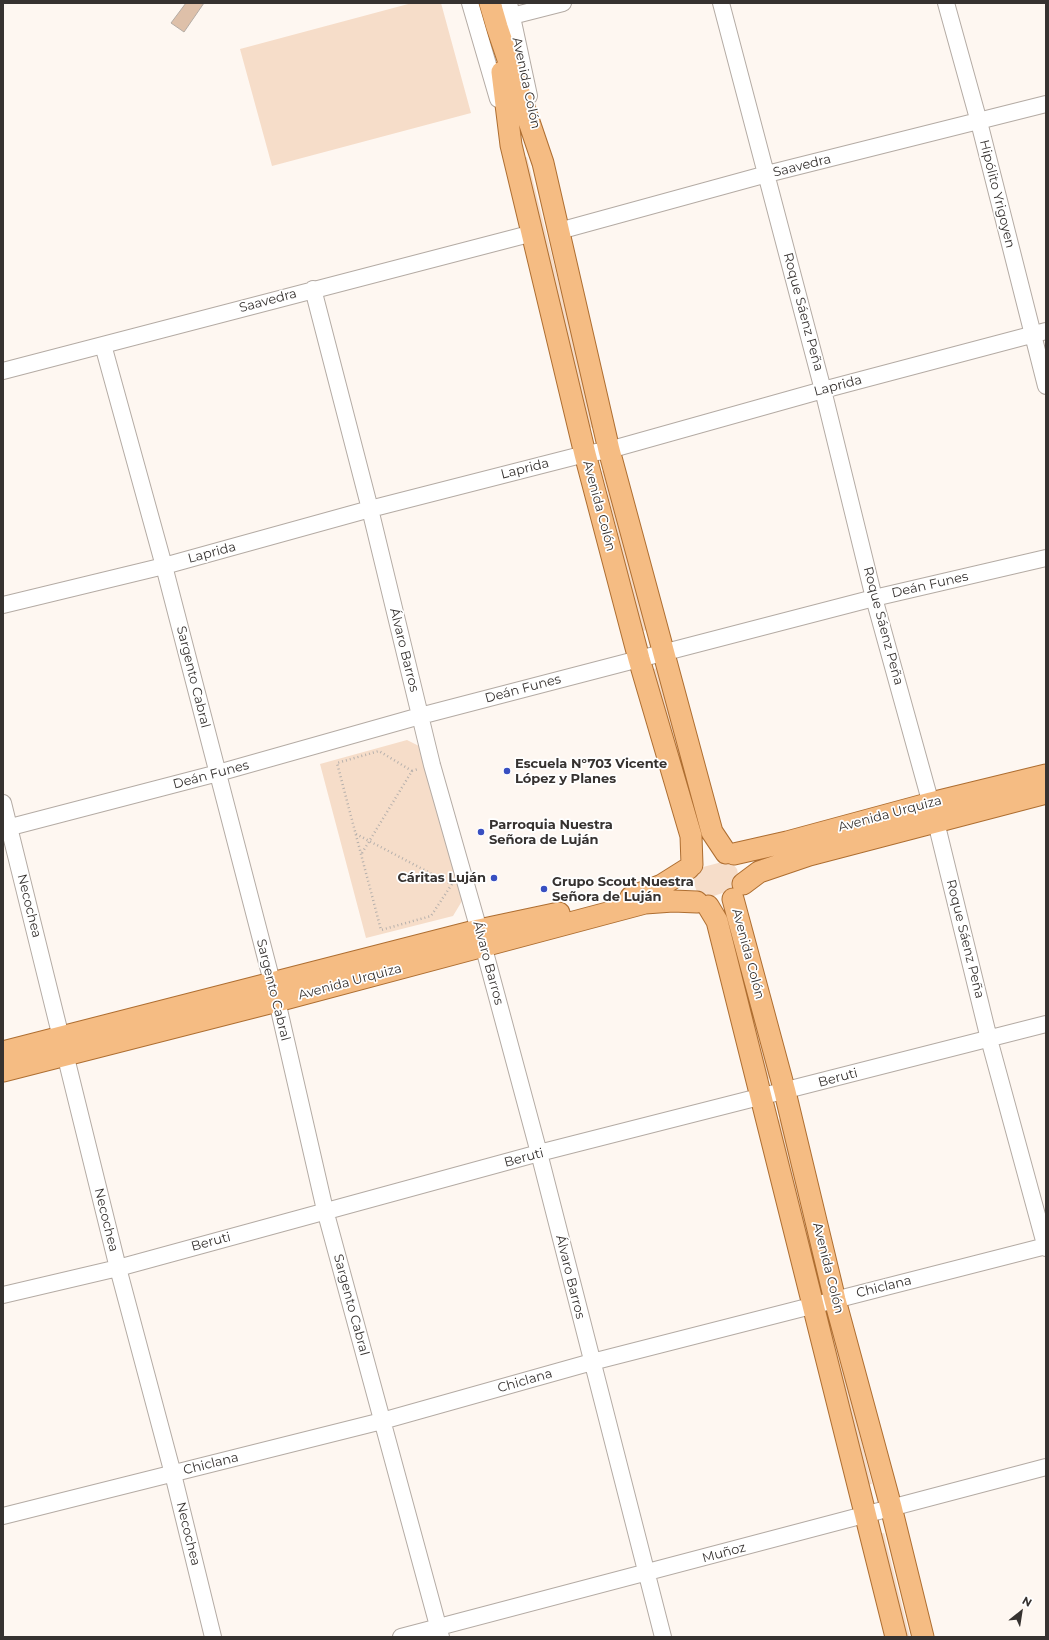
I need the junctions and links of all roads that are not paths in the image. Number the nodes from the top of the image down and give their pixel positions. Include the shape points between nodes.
1 (470, 3) edge
2 (490, 3) edge
3 (563, 3) edge
4 (721, 3) edge
5 (946, 3) edge
6 (506, 16) edge
7 (1046, 104) edge
8 (979, 122) junction
9 (511, 145) junction
10 (767, 174) junction
11 (559, 231) junction
12 (533, 233) junction
13 (313, 289) junction
14 (1039, 332) edge
15 (103, 345) junction
16 (3, 371) edge
17 (1046, 386) edge
18 (823, 390) junction
19 (609, 450) junction
20 (585, 454) junction
21 (370, 509) junction
22 (1046, 558) edge
23 (164, 566) junction
24 (874, 598) junction
25 (3, 605) edge
26 (664, 653) junction
27 (639, 659) junction
28 (420, 716) junction
29 (218, 773) junction
30 (1046, 775) edge
31 (1046, 793) edge
32 (3, 803) edge
33 (933, 812) junction
34 (6, 828) edge
35 (730, 854) junction
36 (691, 867) junction
37 (738, 891) junction
38 (703, 904) junction
39 (481, 938) junction
40 (274, 992) junction
41 (1046, 1024) edge
42 (989, 1039) junction
43 (63, 1045) junction
44 (3, 1052) edge
45 (3, 1071) edge
46 (785, 1092) junction
47 (761, 1098) junction
48 (539, 1154) junction
49 (325, 1210) junction
50 (1046, 1247) edge
51 (118, 1268) junction
52 (3, 1295) edge
53 (835, 1300) junction
54 (812, 1306) junction
55 (592, 1362) junction
56 (382, 1421) junction
57 (1046, 1467) edge
58 (173, 1474) junction
59 (891, 1507) junction
60 (865, 1514) junction
61 (3, 1516) edge
62 (647, 1574) junction
63 (440, 1632) edge
64 (213, 1637) edge
65 (401, 1637) edge
66 (663, 1637) edge
67 (896, 1637) edge
68 (923, 1637) edge

1 - 9 street, Avenida Colón
2 - 6 main road, Avenida Colón
3 - 6 street
4 - 10 street, Roque Sáenz Peña
5 - 8 street, Hipólito Yrigoyen
6 - 9 main road, Avenida Colón
6 - 11 main road, Avenida Colón
7 - 8 street, Saavedra
8 - 10 street, Saavedra
8 - 14 street, Hipólito Yrigoyen
9 - 12 main road, Avenida Colón
10 - 11 street, Saavedra
10 - 18 street, Roque Sáenz Peña
11 - 19 main road, Avenida Colón
12 - 13 street, Saavedra
12 - 20 main road, Avenida Colón
13 - 15 street, Saavedra
13 - 21 street, Álvaro Barros
14 - 17 street, Hipólito Yrigoyen
14 - 18 street, Laprida
15 - 16 street, Saavedra
15 - 23 street, Sargento Cabral
18 - 19 street, Laprida
18 - 24 street, Roque Sáenz Peña
19 - 20 street, Laprida
19 - 26 main road, Avenida Colón
20 - 21 street, Laprida
20 - 27 main road, Avenida Colón
21 - 23 street, Laprida
21 - 28 street, Álvaro Barros
22 - 24 street, Deán Funes
23 - 25 street, Laprida
23 - 29 street, Sargento Cabral
24 - 26 street, Deán Funes
24 - 33 street, Roque Sáenz Peña
26 - 27 street, Deán Funes
26 - 35 main road, Avenida Colón via 712,832
27 - 28 street, Deán Funes
27 - 36 main road, Avenida Colón via 691,836
28 - 29 street, Deán Funes
28 - 39 street, Álvaro Barros via 459,883
29 - 34 street, Deán Funes
29 - 40 street, Sargento Cabral
30 - 33 main road, Avenida Urquiza
31 - 33 main road, Avenida Urquiza
32 - 34 street, Necochea
33 - 35 main road, Avenida Urquiza
33 - 37 main road, Avenida Urquiza via 759,872
33 - 42 street, Roque Sáenz Peña
34 - 43 street, Necochea
35 - 36 main road via 702,858
35 - 37 main road via 741,859 746,867 746,876
36 - 38 main road via 685,879 686,886 691,896
36 - 39 main road, Avenida Urquiza via 662,885 626,898
37 - 38 main road via 721,905
37 - 46 main road, Avenida Colón
38 - 39 main road, Avenida Urquiza via 673,901 645,903
38 - 47 main road, Avenida Colón via 717,921
39 - 40 main road, Avenida Urquiza
39 - 48 street, Álvaro Barros
40 - 43 main road, Avenida Urquiza
40 - 49 street, Sargento Cabral
41 - 42 street, Beruti
42 - 46 street, Beruti
42 - 50 street, Roque Sáenz Peña
43 - 44 main road, Avenida Urquiza
43 - 45 main road, Avenida Urquiza
43 - 51 street, Necochea
46 - 47 street, Beruti
46 - 53 main road, Avenida Colón
47 - 48 street, Beruti
47 - 54 main road, Avenida Colón
48 - 49 street, Beruti
48 - 55 street, Álvaro Barros
49 - 51 street, Beruti
49 - 56 street, Sargento Cabral
50 - 53 street, Chiclana
51 - 52 street, Beruti
51 - 58 street, Necochea
53 - 54 street, Chiclana
53 - 59 main road, Avenida Colón
54 - 55 street, Chiclana
54 - 60 main road, Avenida Colón
55 - 56 street, Chiclana
55 - 62 street, Álvaro Barros
56 - 58 street, Chiclana
56 - 63 street, Sargento Cabral
57 - 59 street, Muñoz
58 - 61 street, Chiclana
58 - 64 street, Necochea
59 - 60 street, Muñoz
59 - 68 main road, Avenida Colón
60 - 62 street, Muñoz
60 - 67 main road, Avenida Colón
62 - 63 street, Muñoz
62 - 66 street, Álvaro Barros
63 - 65 street, Muñoz

